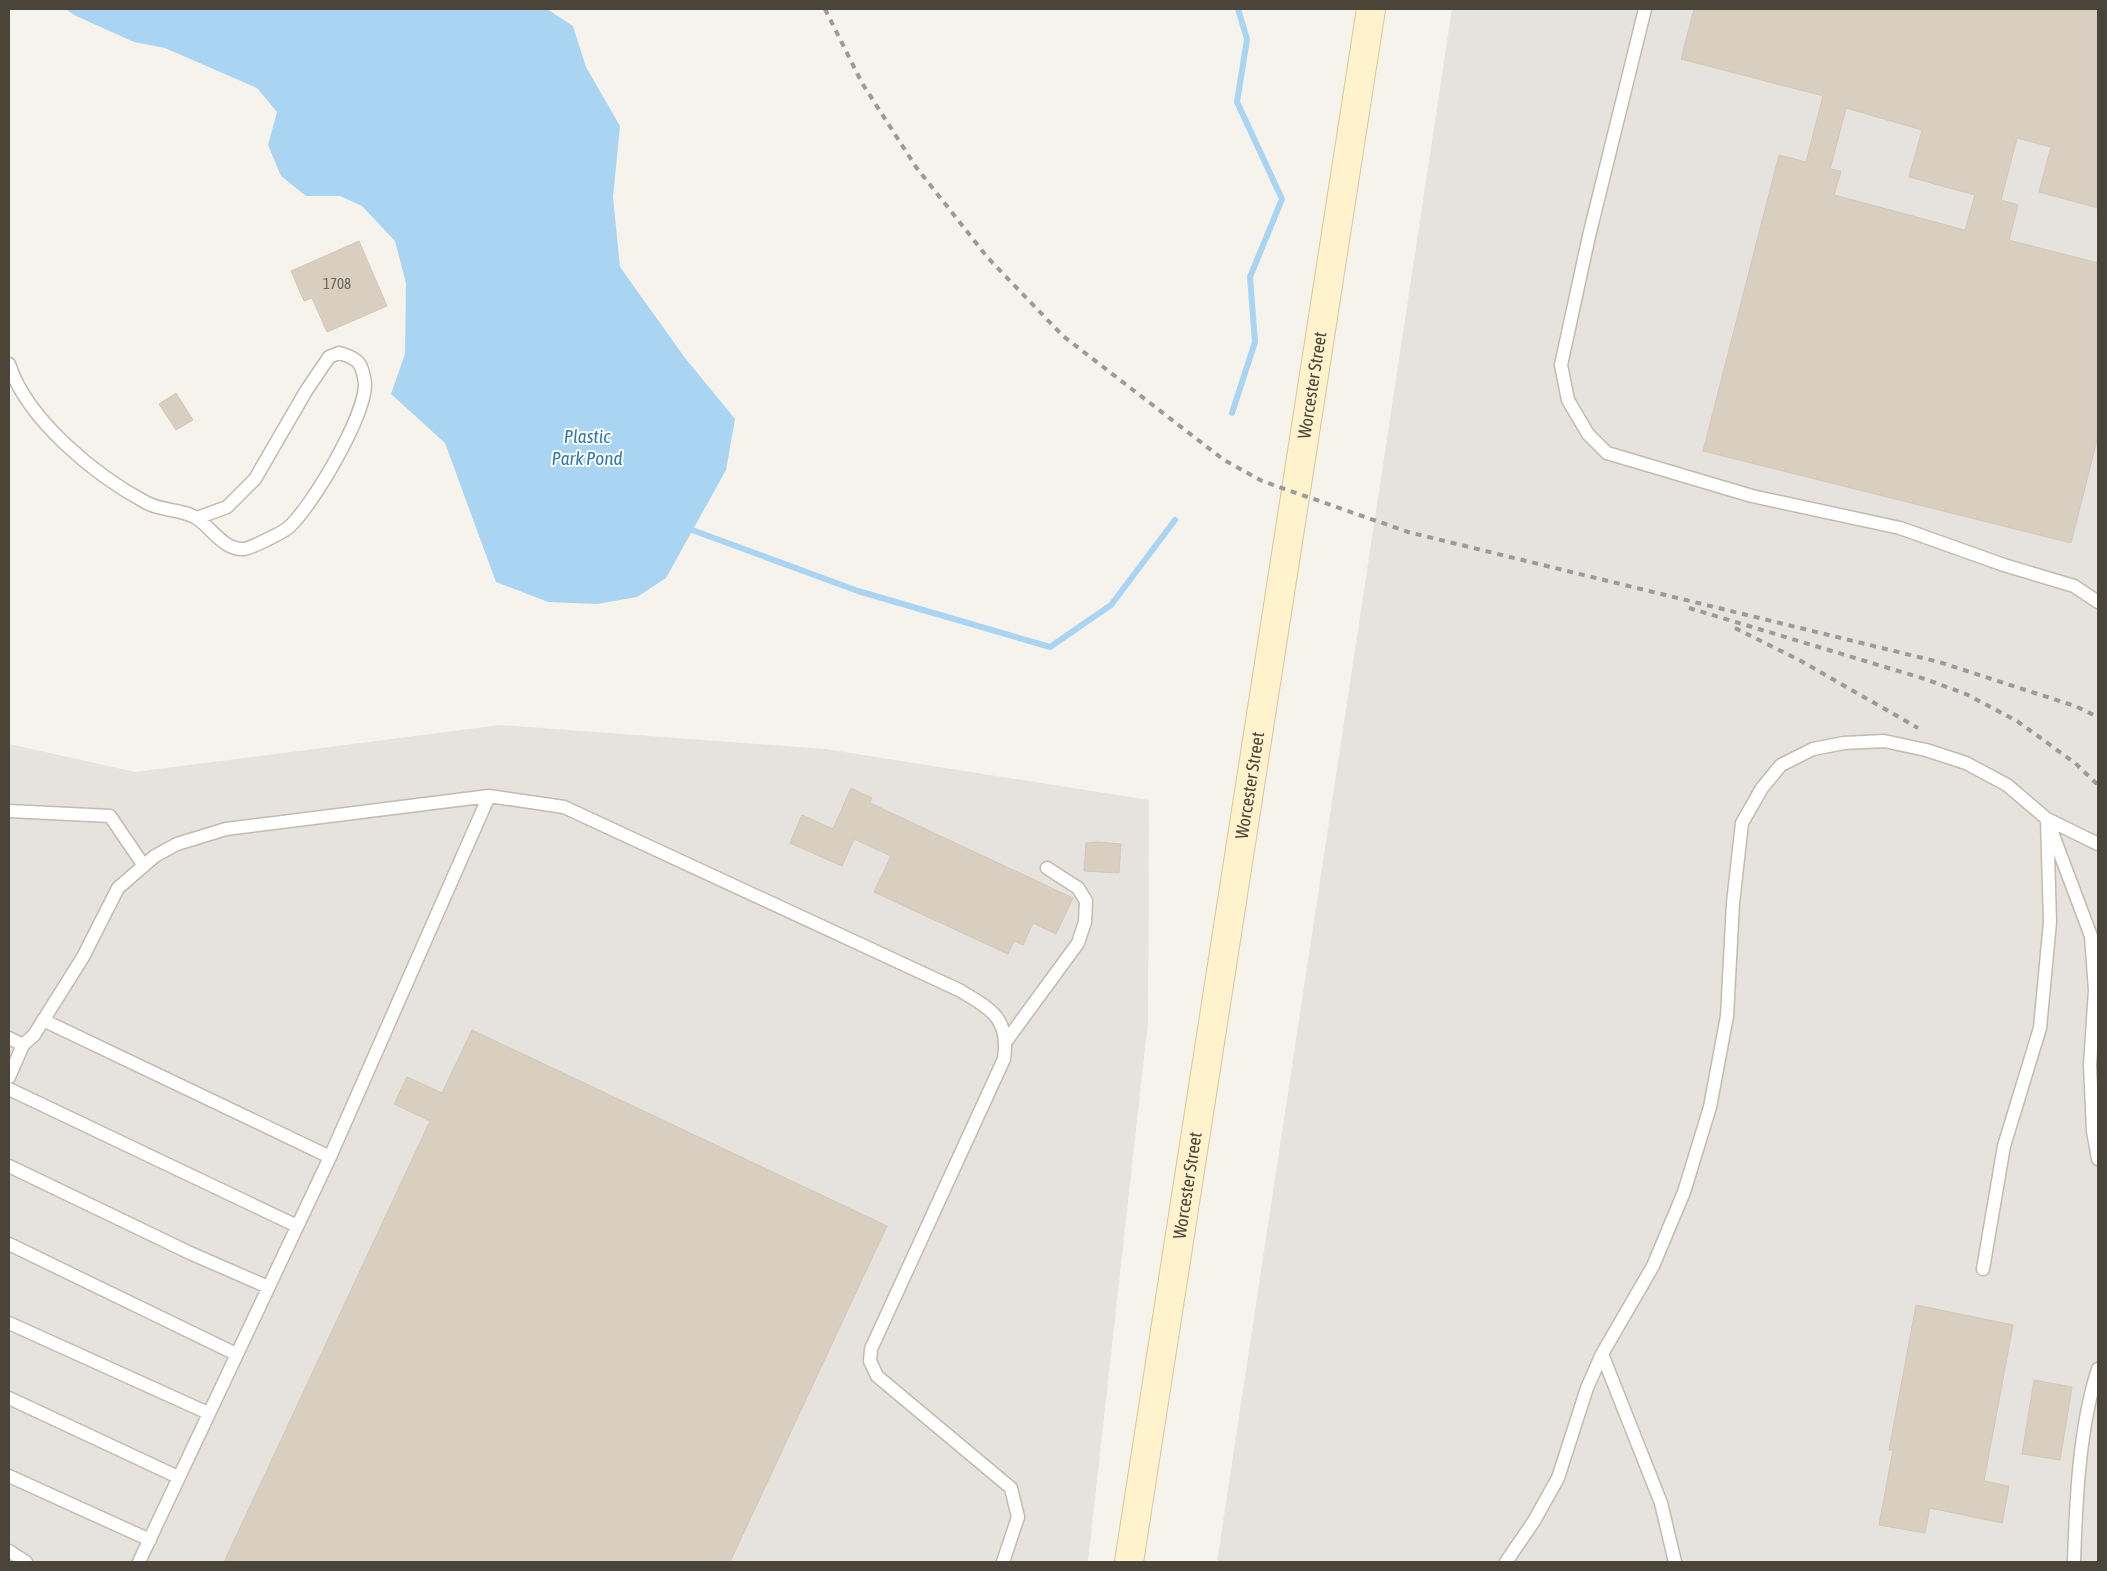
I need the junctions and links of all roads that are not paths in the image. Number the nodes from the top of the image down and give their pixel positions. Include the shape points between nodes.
1 (1371, 9) edge
2 (1645, 9) edge
3 (9, 364) edge
4 (197, 518) junction
5 (2098, 602) edge
6 (489, 796) junction
7 (9, 811) edge
8 (2047, 819) junction
9 (2098, 844) edge
10 (144, 866) junction
11 (1047, 868) dead end
12 (43, 1020) junction
13 (9, 1038) edge
14 (1007, 1040) junction
15 (23, 1045) junction
16 (9, 1077) edge
17 (9, 1090) edge
18 (330, 1157) junction
19 (2098, 1159) edge
20 (9, 1166) edge
21 (297, 1226) junction
22 (9, 1244) edge
23 (1983, 1269) dead end
24 (268, 1287) junction
25 (9, 1323) edge
26 (236, 1354) junction
27 (1602, 1354) junction
28 (2098, 1369) edge
29 (9, 1398) edge
30 (208, 1413) junction
31 (9, 1476) edge
32 (178, 1477) junction
33 (150, 1540) junction
34 (9, 1551) edge
35 (26, 1562) edge
36 (139, 1562) edge
37 (1003, 1562) edge
38 (1128, 1562) edge
39 (1506, 1562) edge
40 (1676, 1562) edge
41 (2074, 1562) edge

1 - 38 main road, Worcester Street
2 - 5 lane via 1561,365 1568,400 1588,434 1607,452 1752,496 1900,528 2074,586
3 - 4 lane via 14,378 41,418 90,466 149,504
4 - 4 lane via 227,507 255,478 329,357 339,353 360,365 365,385 358,415 318,490 288,528 245,549 229,545
6 - 10 lane via 226,829 177,844
6 - 14 lane via 564,807 959,990 995,1016
6 - 18 lane
7 - 10 lane via 110,816
8 - 9 lane
8 - 19 lane via 2091,936 2095,990 2090,1065 2093,1131
8 - 23 lane via 2050,922 2040,1028 2004,1146
8 - 27 lane via 2007,785 1966,763 1884,741 1844,742 1813,749 1781,765 1768,780 1742,823 1733,903 1727,1016 1710,1107 1684,1192 1653,1266
10 - 12 lane via 118,888 83,957
11 - 14 lane via 1078,888 1086,901 1085,922 1078,943
12 - 15 lane
12 - 18 lane
13 - 15 lane
14 - 37 lane via 1004,1059 871,1349 870,1361 877,1376 912,1408 1011,1488 1018,1517
15 - 16 lane
17 - 21 lane
18 - 21 lane
20 - 24 lane
21 - 24 lane
22 - 26 lane
24 - 26 lane
25 - 30 lane
26 - 30 lane
27 - 39 lane via 1587,1388 1558,1478
27 - 40 lane via 1661,1503
28 - 41 lane via 2083,1447 2075,1515
29 - 32 lane
30 - 32 lane
31 - 33 lane
32 - 33 lane
33 - 36 lane
34 - 35 lane

